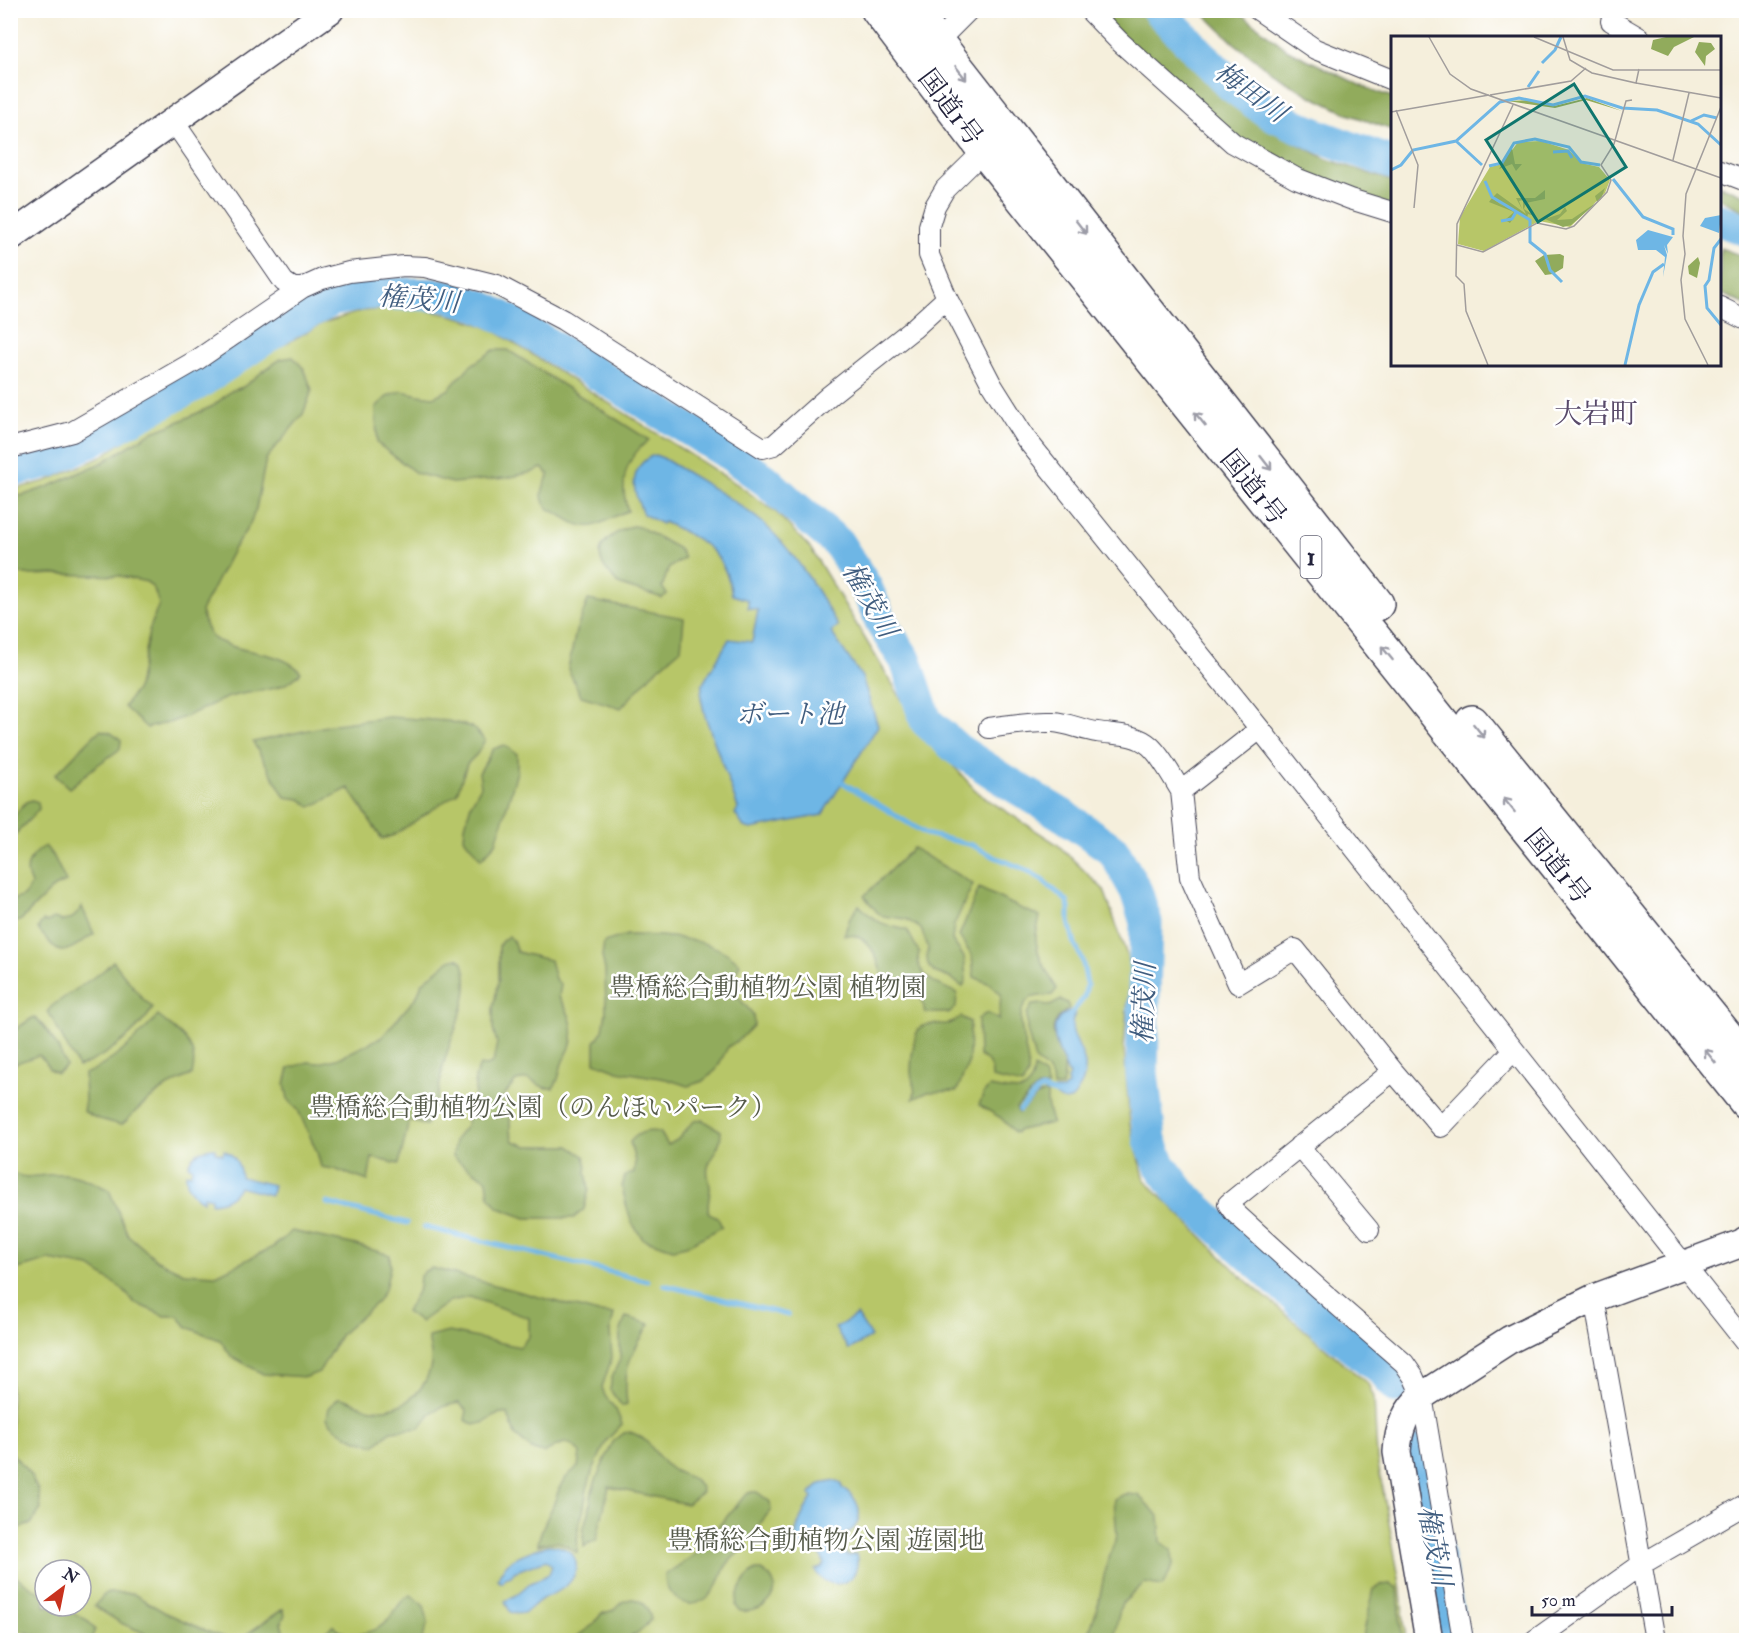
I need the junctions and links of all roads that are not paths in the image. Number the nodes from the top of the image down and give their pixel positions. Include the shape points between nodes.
1 (330, 10) edge
2 (878, 10) edge
3 (912, 10) edge
4 (969, 10) edge
5 (1089, 10) edge
6 (1258, 10) edge
7 (1283, 18) edge
8 (1610, 23) edge
9 (1636, 36) edge
10 (937, 42) junction
11 (1391, 80) edge
12 (174, 122) junction
13 (995, 141) junction
14 (1721, 172) edge
15 (1746, 181) edge
16 (1391, 212) edge
17 (10, 237) edge
18 (302, 288) junction
19 (947, 298) junction
20 (1721, 308) edge
21 (1746, 320) edge
22 (10, 448) edge
23 (988, 728) dead end
24 (1260, 729) junction
25 (1181, 791) junction
26 (1514, 1050) junction
27 (1746, 1060) edge
28 (1393, 1071) junction
29 (1746, 1101) edge
30 (1299, 1146) junction
31 (1368, 1230) dead end
32 (1746, 1240) edge
33 (1684, 1265) junction
34 (1594, 1299) junction
35 (1746, 1343) edge
36 (1422, 1396) junction
37 (1746, 1504) edge
38 (1642, 1564) junction
39 (1429, 1641) edge
40 (1463, 1641) edge
41 (1534, 1641) edge
42 (1655, 1641) edge

1 - 12 street
2 - 13 highway, 国道1号 / 1
3 - 10 highway, 国道1号 / 1
4 - 10 street
5 - 16 street via 1233,143 1296,178
6 - 7 street
7 - 11 street via 1315,49
8 - 9 street
10 -> 13 highway, 国道1号 / 1
12 - 17 street
12 - 18 street via 284,282
13 - 19 street via 945,189 935,206 929,226 929,255
13 -> 27 highway, 国道1号 / 1
29 -> 13 highway, 国道1号 / 1
14 - 15 street
18 - 19 street via 349,272 404,266 425,267 497,285 563,320 763,448 774,445
18 - 22 street via 197,360 72,432
19 - 24 street via 992,385 1026,439
20 - 21 street
23 - 25 street via 1054,722 1137,738 1156,754
24 - 25 street
24 - 26 street
25 - 28 street via 1190,877 1238,984 1295,949
26 - 28 street via 1441,1127
26 - 33 street
28 - 30 street
30 - 31 street
30 - 36 street via 1228,1204 1404,1363
32 - 33 street
33 - 34 street
33 - 35 street
34 - 36 street via 1509,1340
34 - 38 street
36 - 39 street via 1404,1420 1397,1452
36 - 40 street
37 - 38 street
38 - 41 street
38 - 42 street

